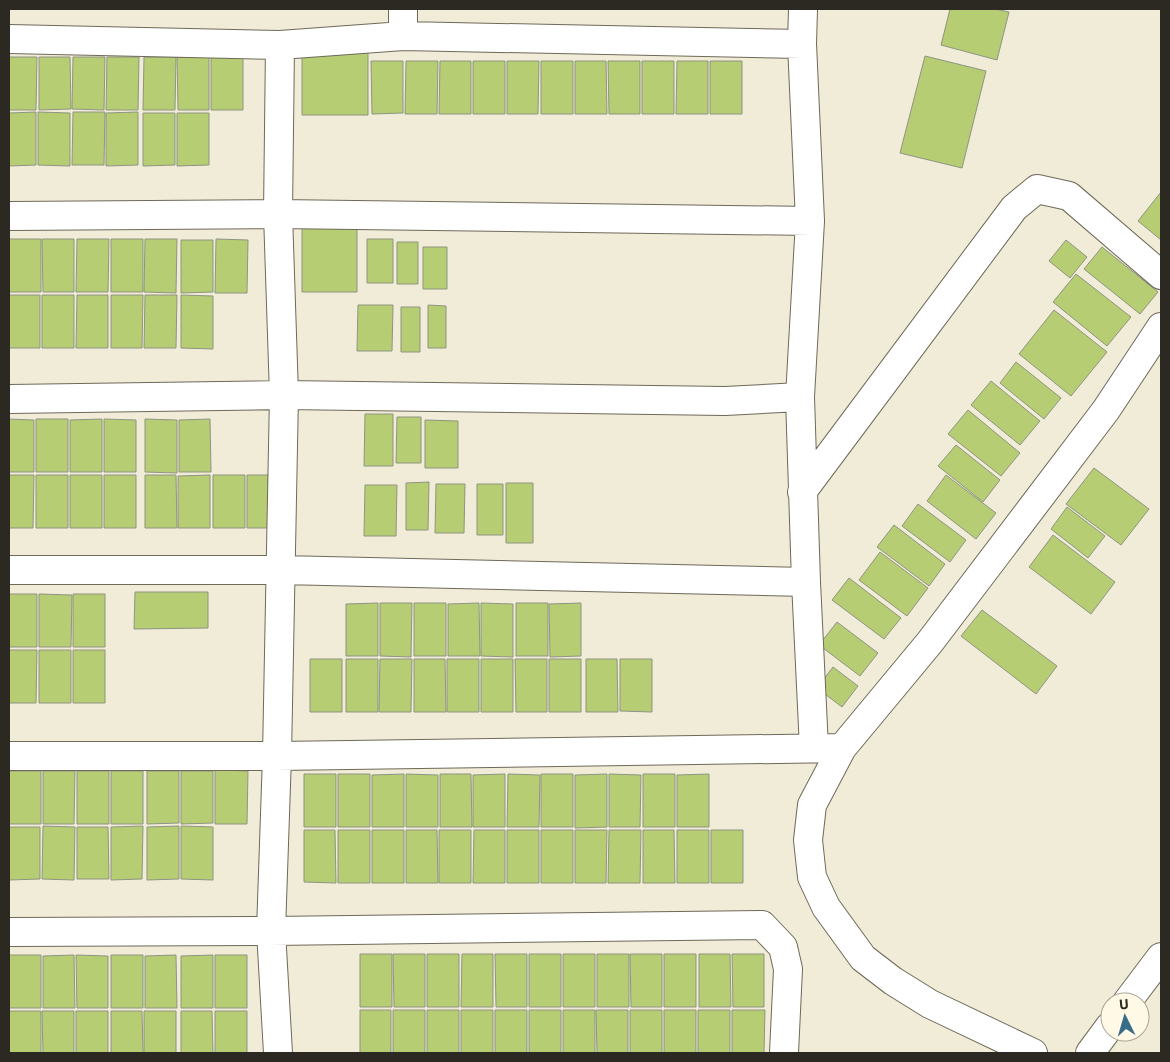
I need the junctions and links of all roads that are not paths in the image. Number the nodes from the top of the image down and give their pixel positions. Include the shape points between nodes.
1 (403, 9) edge
2 (804, 9) edge
3 (403, 36) junction
4 (9, 39) edge
5 (802, 44) junction
6 (280, 45) junction
7 (278, 214) junction
8 (9, 216) edge
9 (810, 221) junction
10 (1161, 274) edge
11 (1161, 327) edge
12 (284, 394) junction
13 (800, 397) junction
14 (9, 399) edge
15 (802, 492) junction
16 (9, 570) edge
17 (282, 570) junction
18 (806, 582) junction
19 (814, 748) junction
20 (842, 748) junction
21 (9, 756) edge
22 (278, 756) junction
23 (271, 931) junction
24 (9, 932) edge
25 (1161, 957) edge
26 (1135, 992) edge
27 (1100, 1040) edge
28 (278, 1053) edge
29 (784, 1053) edge
30 (1033, 1053) edge
31 (1090, 1053) edge

1 - 3 street
2 - 5 street
3 - 5 street
3 - 6 street
4 - 6 street
5 - 9 street
6 - 7 street
7 - 8 street
7 - 9 street
7 - 12 street
9 - 13 street
10 - 15 street via 1069,196 1037,189 1014,208
11 - 20 street via 1100,418 930,642
12 - 13 street via 725,401
12 - 14 street
12 - 17 street
13 - 15 street
15 - 18 street
16 - 17 street
17 - 18 street
17 - 22 street
18 - 19 street
19 - 20 street
19 - 22 street
20 - 30 street via 812,805 808,840 812,877 826,907 863,958 893,981 930,1004
21 - 22 street
22 - 23 street
23 - 24 street
23 - 28 street
23 - 29 street via 762,925 783,947 788,969
25 - 26 street
27 - 31 street

